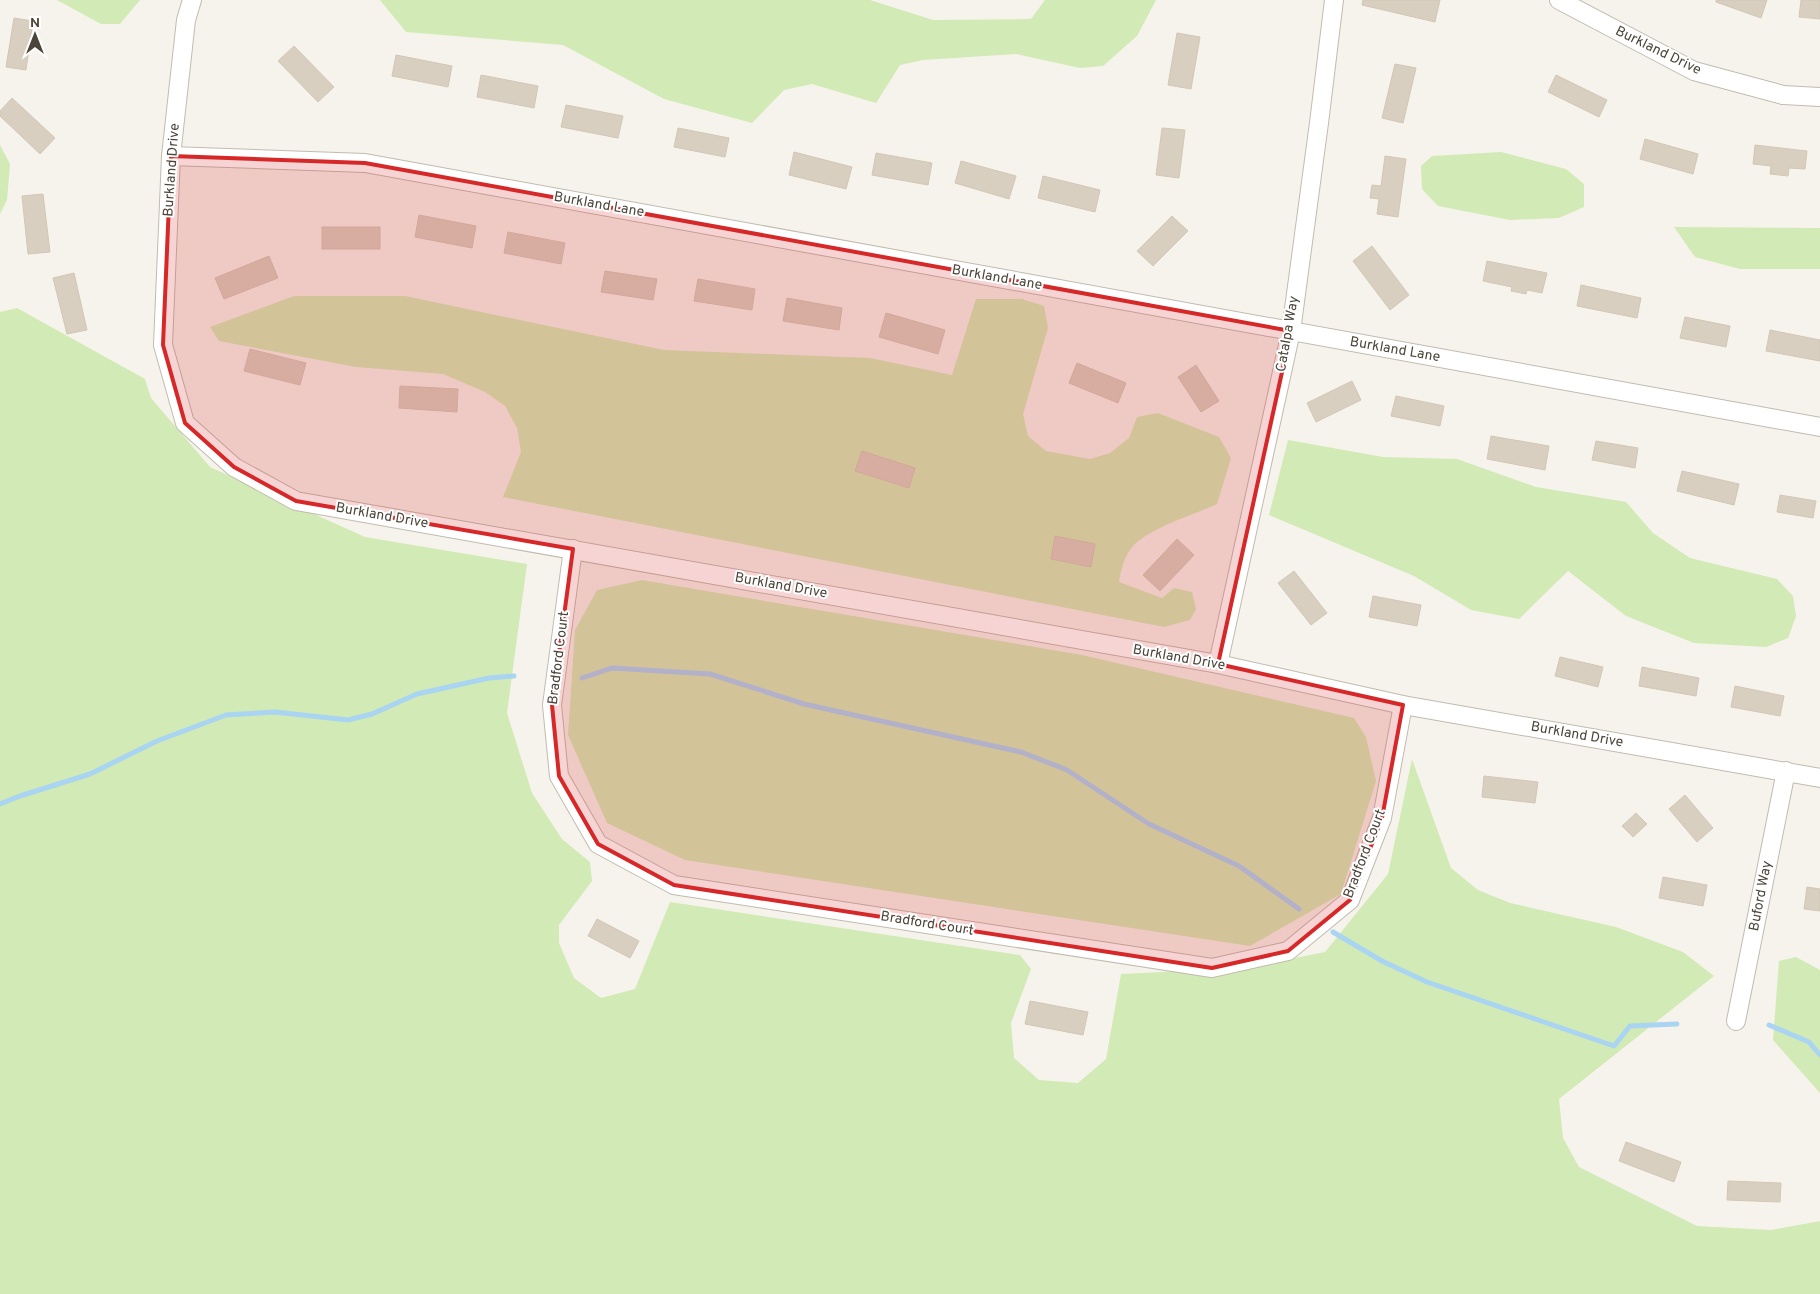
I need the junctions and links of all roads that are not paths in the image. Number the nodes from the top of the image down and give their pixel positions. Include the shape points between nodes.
1 (192, 0) edge
2 (1334, 0) edge
3 (1559, 0) edge
4 (1820, 97) edge
5 (171, 156) junction
6 (1291, 331) junction
7 (1820, 428) edge
8 (574, 549) junction
9 (1218, 664) junction
10 (1403, 705) junction
11 (1786, 771) junction
12 (1820, 778) edge
13 (1736, 1022) dead end

1 - 5 street, Burkland Drive via 186,20
2 - 6 street, Catalpa Way
3 - 4 street, Burkland Drive via 1694,71 1783,95
5 - 6 street, Burkland Lane via 365,163
5 - 8 street, Burkland Drive via 163,345 185,423 234,467 296,501
6 - 7 street, Burkland Lane
6 - 9 street, Catalpa Way
8 - 9 street, Burkland Drive
8 - 10 street, Bradford Court via 552,705 559,776 598,844 674,886 1212,968 1288,951 1350,900 1382,818
9 - 10 street, Burkland Drive
10 - 11 street, Burkland Drive
11 - 12 street, Burkland Drive
11 - 13 street, Buford Way

